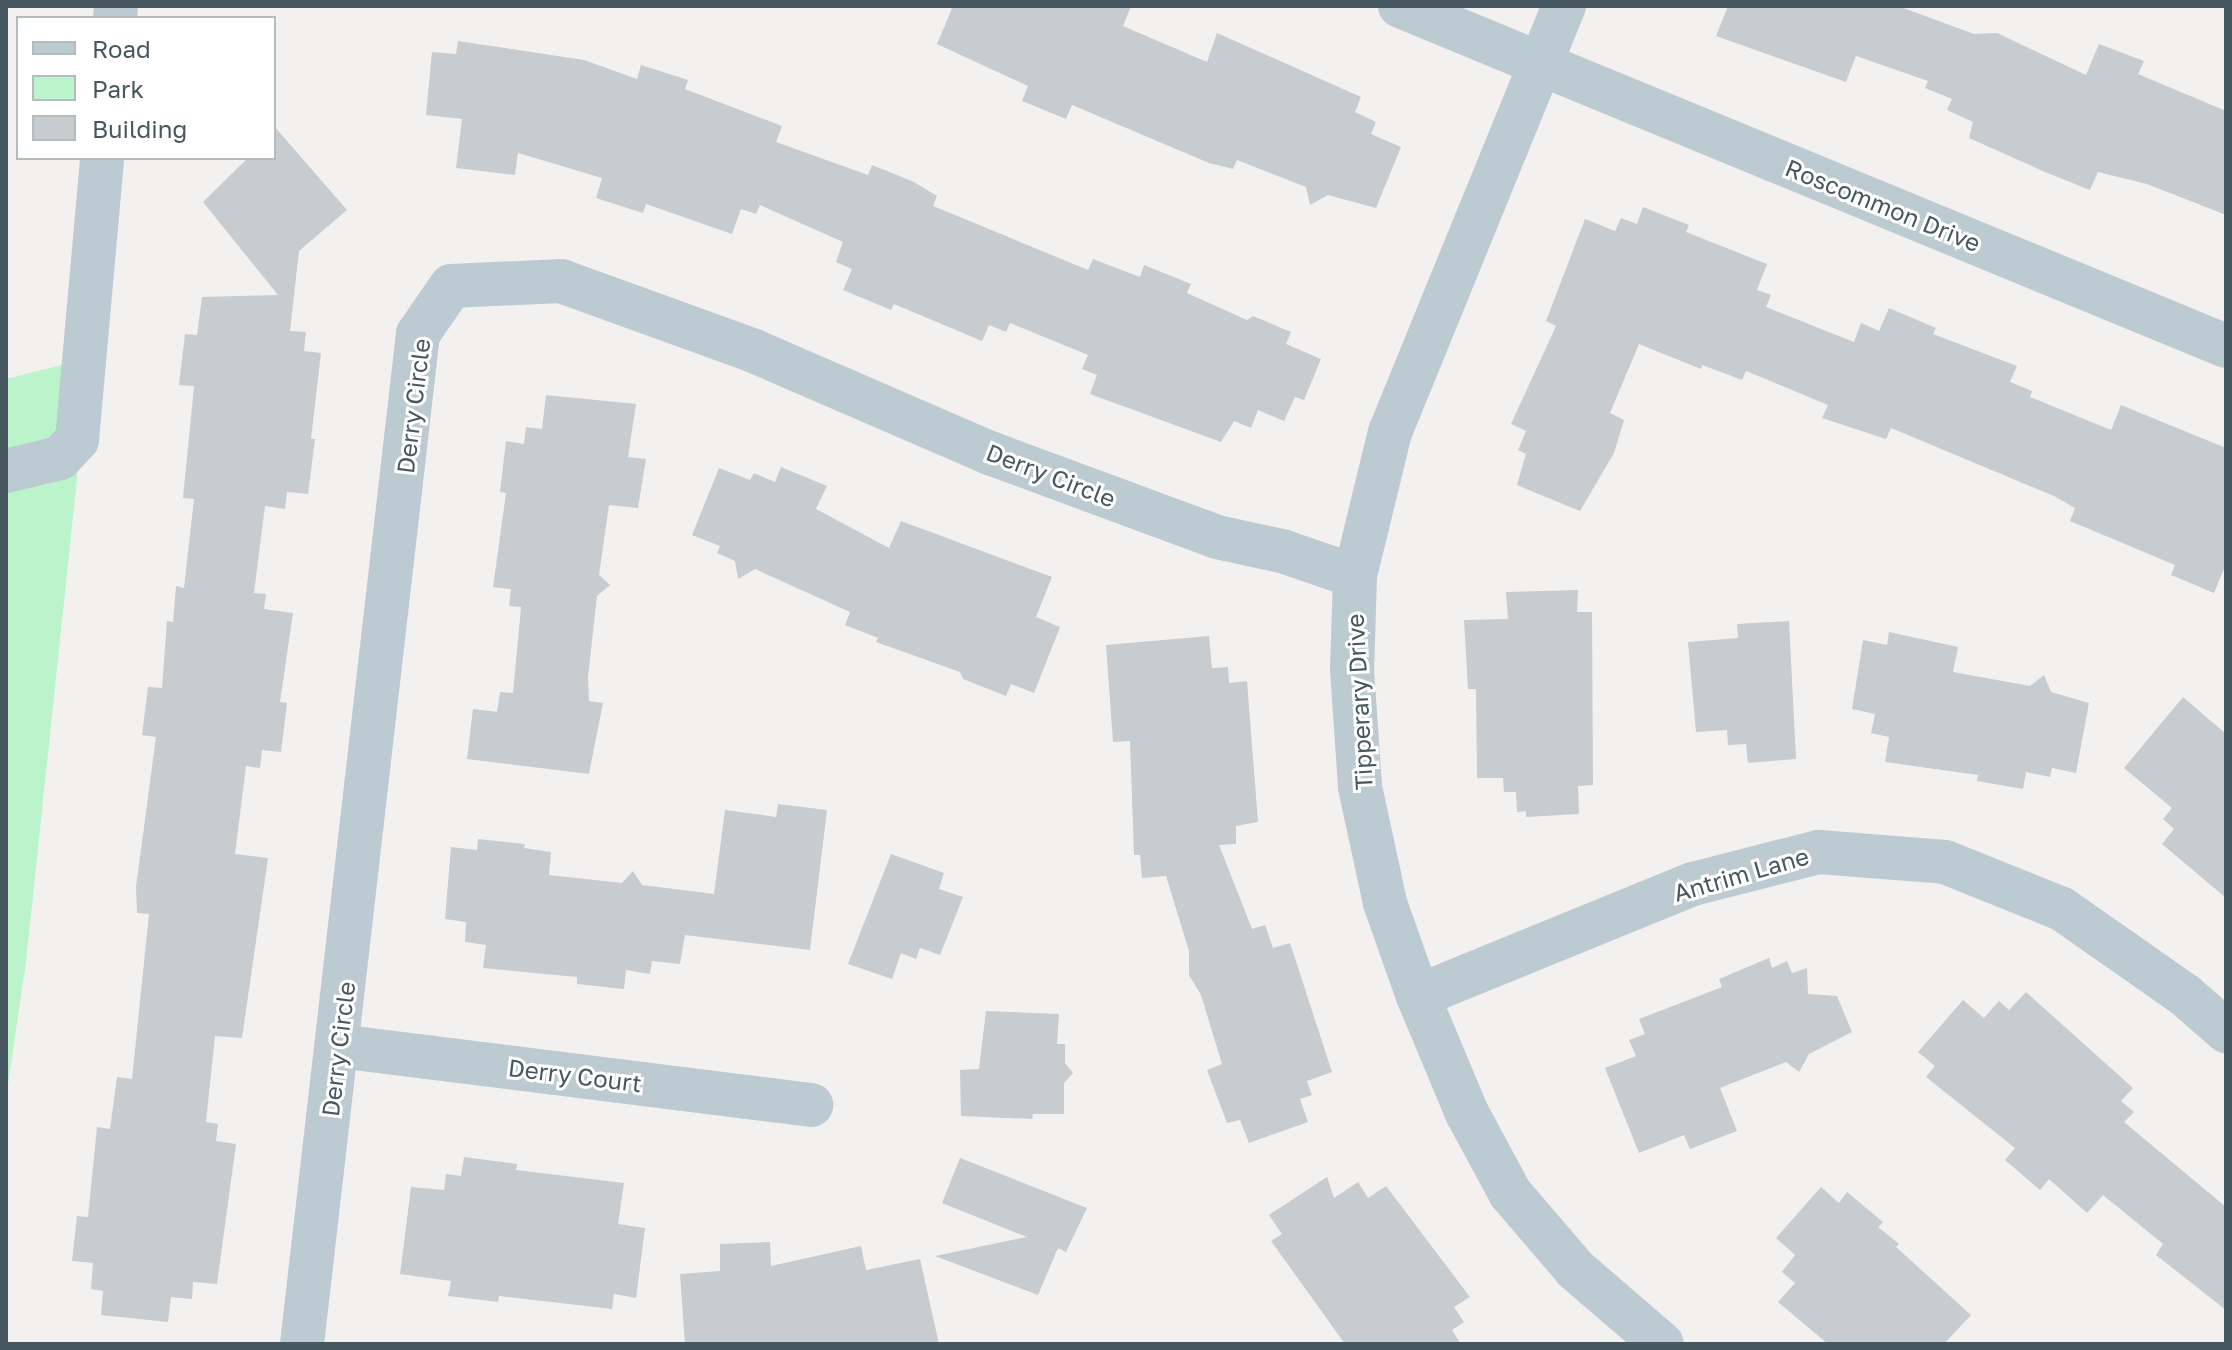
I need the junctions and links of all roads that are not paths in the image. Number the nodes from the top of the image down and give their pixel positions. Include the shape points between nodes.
1 (1400, 6) edge
2 (1564, 6) edge
3 (1539, 65) junction
4 (102, 160) edge
5 (2226, 346) edge
6 (6, 471) edge
7 (1355, 576) junction
8 (1418, 996) junction
9 (2226, 1031) edge
10 (338, 1046) junction
11 (811, 1105) dead end
12 (302, 1344) edge
13 (1662, 1344) edge

1 - 3 street, Roscommon Drive
2 - 3 street, Tipperary Drive
3 - 5 street, Roscommon Drive
3 - 7 street, Tipperary Drive via 1390,432
4 - 6 street via 77,440 60,458
7 - 8 street, Tipperary Drive via 1352,669 1360,787 1385,903
7 - 10 street, Derry Circle via 1282,551 1217,537 990,453 754,351 561,281 451,286 418,334
8 - 9 street, Antrim Lane via 1693,884 1819,852 1945,862 2062,909 2185,995
8 - 13 street, Tipperary Drive via 1467,1113 1510,1193 1576,1270
10 - 11 street, Derry Court
10 - 12 street, Derry Circle

